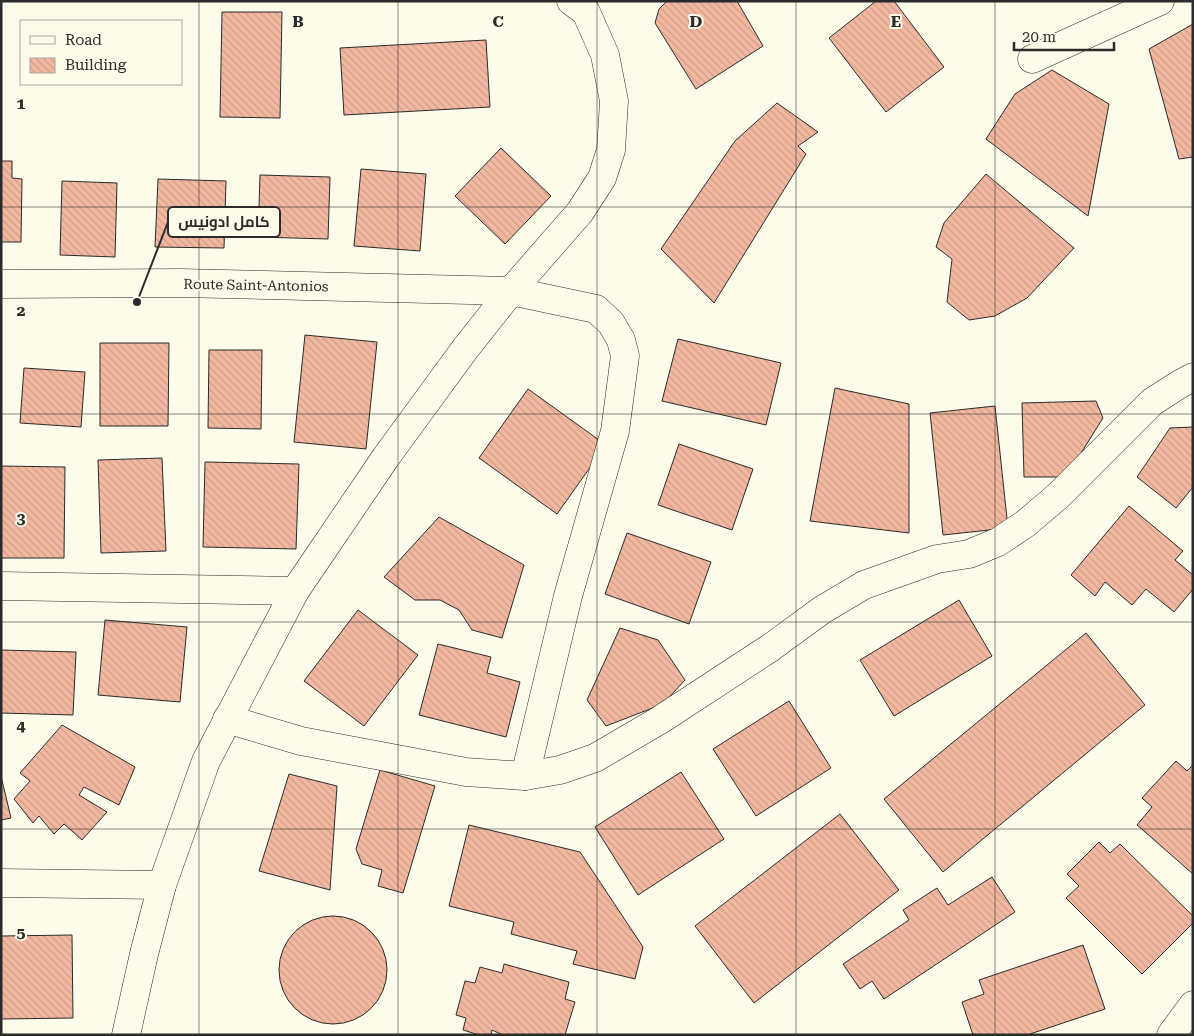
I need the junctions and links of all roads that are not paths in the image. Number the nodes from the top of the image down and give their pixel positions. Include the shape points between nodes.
1 (571, 1) edge
2 (1160, 1) edge
3 (1032, 59) dead end
4 (1, 284) edge
5 (510, 291) junction
6 (1193, 377) edge
7 (1, 586) edge
8 (295, 591) junction
9 (227, 719) junction
10 (526, 776) junction
11 (1, 883) edge
12 (162, 885) junction
13 (1193, 1005) edge
14 (126, 1035) edge
15 (1171, 1035) edge

1 - 5 street via 586,12 605,55 614,101 611,150 602,178 580,212
2 - 3 street
4 - 5 street, Route Saint-Antonios via 180,283
5 - 8 street via 414,418
5 - 10 street, Route Saint-Antonios via 596,309 611,323 621,340 625,356 615,431 568,596
6 - 10 street via 1152,402 1058,496 998,542 969,554 937,560 864,585 660,720 595,758 560,770
7 - 8 street
8 - 9 street
9 - 10 street via 301,740 457,771
9 - 12 street via 206,761
11 - 12 street
12 - 14 street
13 - 15 street

